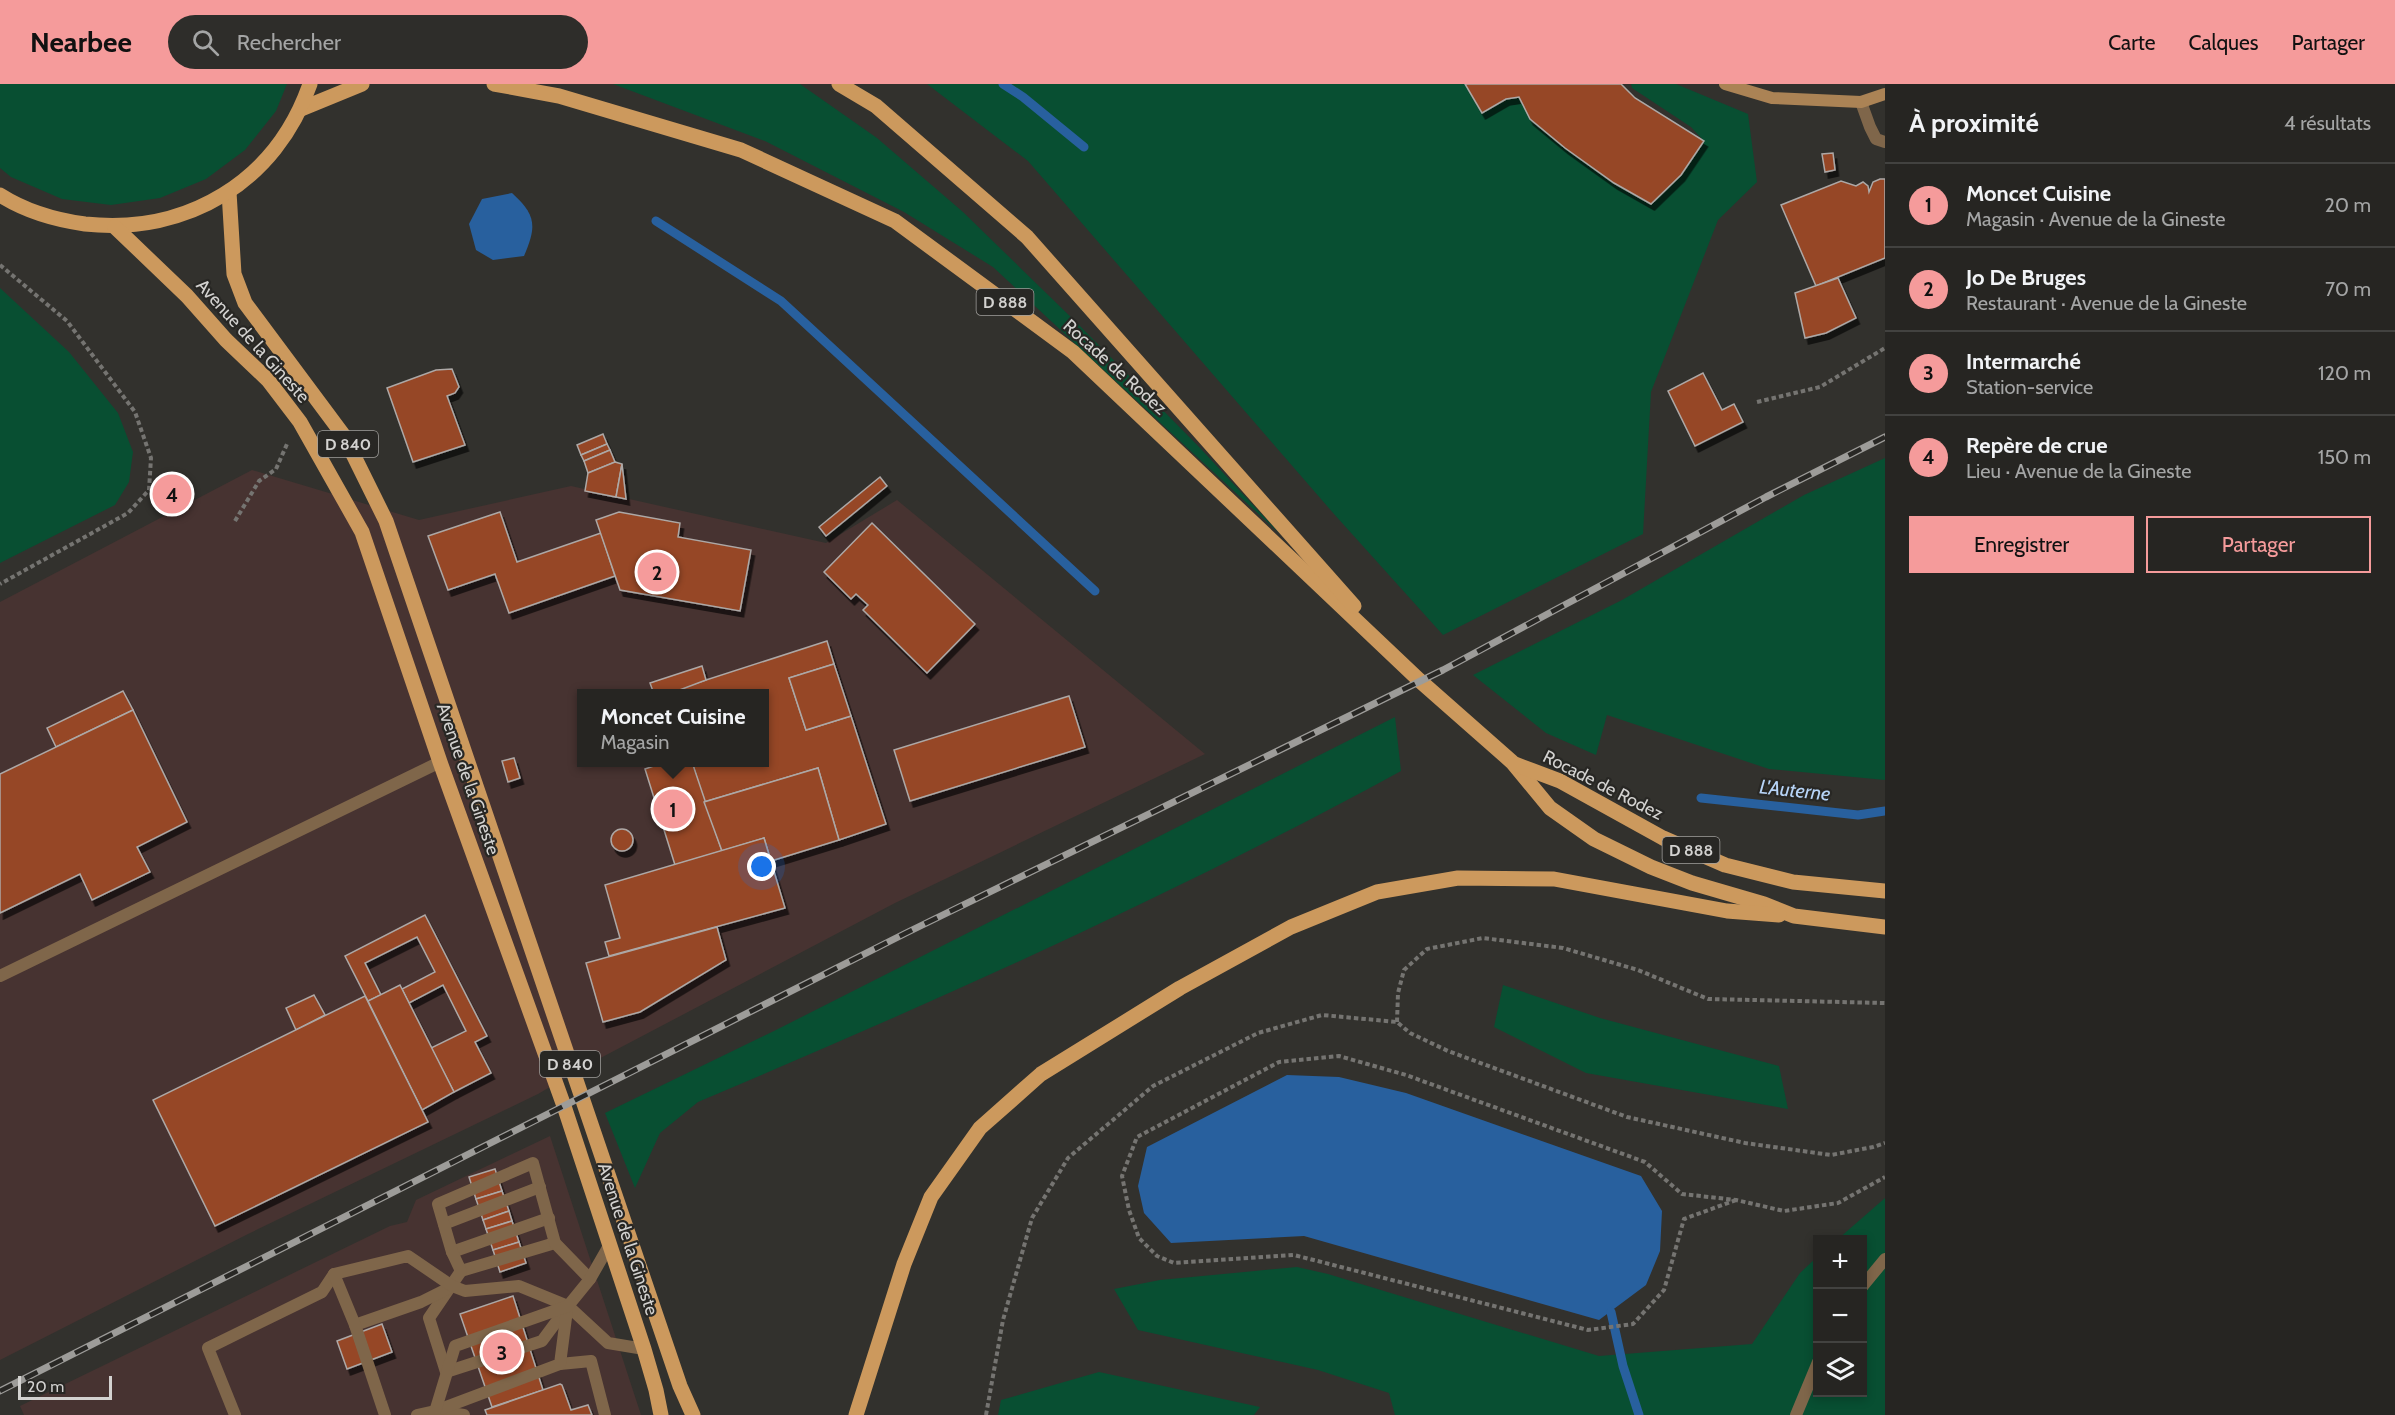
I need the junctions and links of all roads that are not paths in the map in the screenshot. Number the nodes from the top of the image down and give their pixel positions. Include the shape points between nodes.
1 (310, 84) edge
2 (362, 84) edge
3 (494, 84) edge
4 (839, 84) edge
5 (1725, 84) edge
6 (1885, 94) edge
7 (1861, 102) junction
8 (301, 109) junction
9 (1885, 142) edge
10 (229, 192) junction
11 (3, 200) edge
12 (115, 227) junction
13 (1419, 680) junction
14 (440, 762) junction
15 (1512, 762) junction
16 (1885, 891) edge
17 (1794, 916) junction
18 (1885, 927) edge
19 (0, 976) edge
20 (540, 1187) junction
21 (549, 1218) junction
22 (444, 1224) junction
23 (555, 1242) junction
24 (610, 1244) junction
25 (452, 1252) junction
26 (1885, 1259) edge
27 (461, 1271) junction
28 (334, 1274) junction
29 (590, 1279) junction
30 (1867, 1282) edge
31 (452, 1286) junction
32 (568, 1306) junction
33 (355, 1325) junction
34 (644, 1349) junction
35 (560, 1364) junction
36 (446, 1372) junction
37 (1813, 1374) edge
38 (435, 1413) edge
39 (235, 1415) edge
40 (385, 1415) edge
41 (417, 1415) edge
42 (464, 1415) edge
43 (605, 1415) edge
44 (661, 1415) edge
45 (693, 1415) edge
46 (856, 1415) edge
47 (1796, 1415) edge

1 - 8 main road
2 - 8 main road
3 - 13 main road, Rocade de Rodez / D 888 via 559,96 741,150 895,221 1073,352
4 - 13 main road, Rocade de Rodez / D 888 via 876,106 1027,237
5 - 7 main road via 1772,98
6 - 7 main road
7 - 9 street via 1869,128 1876,139
8 - 10 main road via 264,161
10 - 12 main road via 193,211 155,222
10 - 45 main road, Avenue de la Gineste / D 840 via 234,274 245,303 344,436 386,521 672,1364
11 - 12 main road via 60,221
12 - 14 main road, Avenue de la Gineste / D 840 via 268,380 300,422 362,532
13 - 15 main road, Rocade de Rodez / D 888
14 - 19 street
14 - 24 main road, Avenue de la Gineste / D 840
15 - 16 main road, Rocade de Rodez / D 888 via 1725,865 1793,882
15 - 17 main road, Rocade de Rodez / D 888 via 1550,808 1594,839 1692,883
17 - 18 main road, Rocade de Rodez / D 888
17 - 46 main road via 1727,911 1554,879 1458,878 1377,892 1291,927 1180,988 1041,1074 980,1128 931,1197 904,1264
20 - 21 street
20 - 22 street
20 - 22 street via 533,1163 438,1204
21 - 23 street
21 - 25 street
22 - 25 street
23 - 27 street
23 - 29 street
24 - 29 street
24 - 34 main road, Avenue de la Gineste / D 840
25 - 27 street
26 - 30 street
27 - 31 street
28 - 31 street via 408,1256
28 - 33 street
28 - 39 street via 322,1292 208,1347
29 - 32 street
31 - 32 street via 465,1292 519,1286
31 - 33 street via 421,1302
31 - 36 street via 429,1318
32 - 34 street via 608,1342
32 - 35 street
32 - 36 street via 542,1341
32 - 36 street via 455,1346
33 - 40 street
34 - 44 main road, Avenue de la Gineste / D 840
35 - 38 street
35 - 43 street via 591,1360
36 - 38 street
37 - 47 street
38 - 41 street
38 - 42 street

